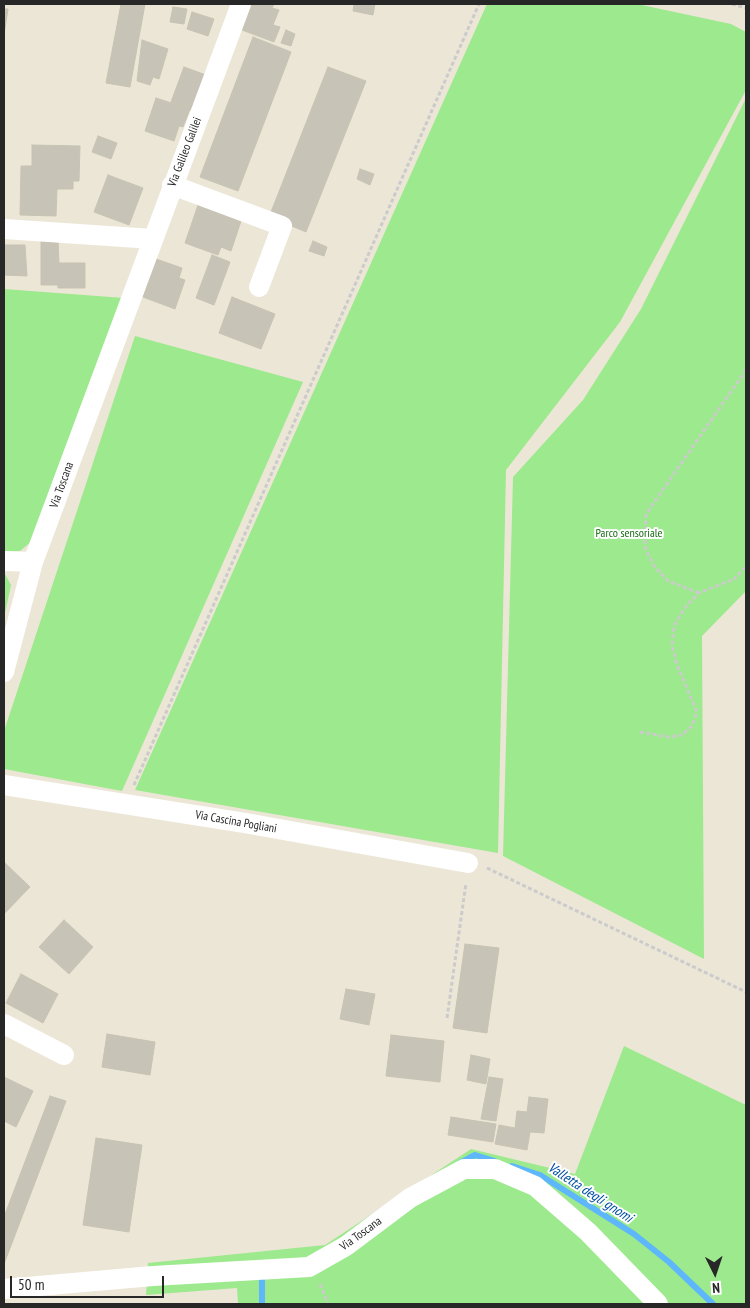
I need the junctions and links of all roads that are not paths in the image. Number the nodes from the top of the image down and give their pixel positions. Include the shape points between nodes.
1 (241, 4) edge
2 (172, 185) junction
3 (4, 229) edge
4 (153, 239) junction
5 (259, 287) dead end
6 (130, 301) joint
7 (4, 561) edge
8 (33, 562) junction
9 (4, 672) edge
10 (4, 785) edge
11 (468, 863) road end
12 (4, 1024) edge
13 (64, 1055) dead end
14 (4, 1289) edge
15 (658, 1304) edge

1 - 2 street, Via Galileo Galilei
2 - 4 street, Via Galileo Galilei
2 - 5 street via 282,226
3 - 4 street
4 - 6 street, Via Galileo Galilei
6 - 8 street, Via Toscana
7 - 8 street
8 - 9 street, Via Toscana
10 - 11 street, Via Cascina Pogliani
12 - 13 street
14 - 15 street, Via Toscana via 309,1267 346,1246 410,1198 464,1169 495,1169 534,1186 588,1232

